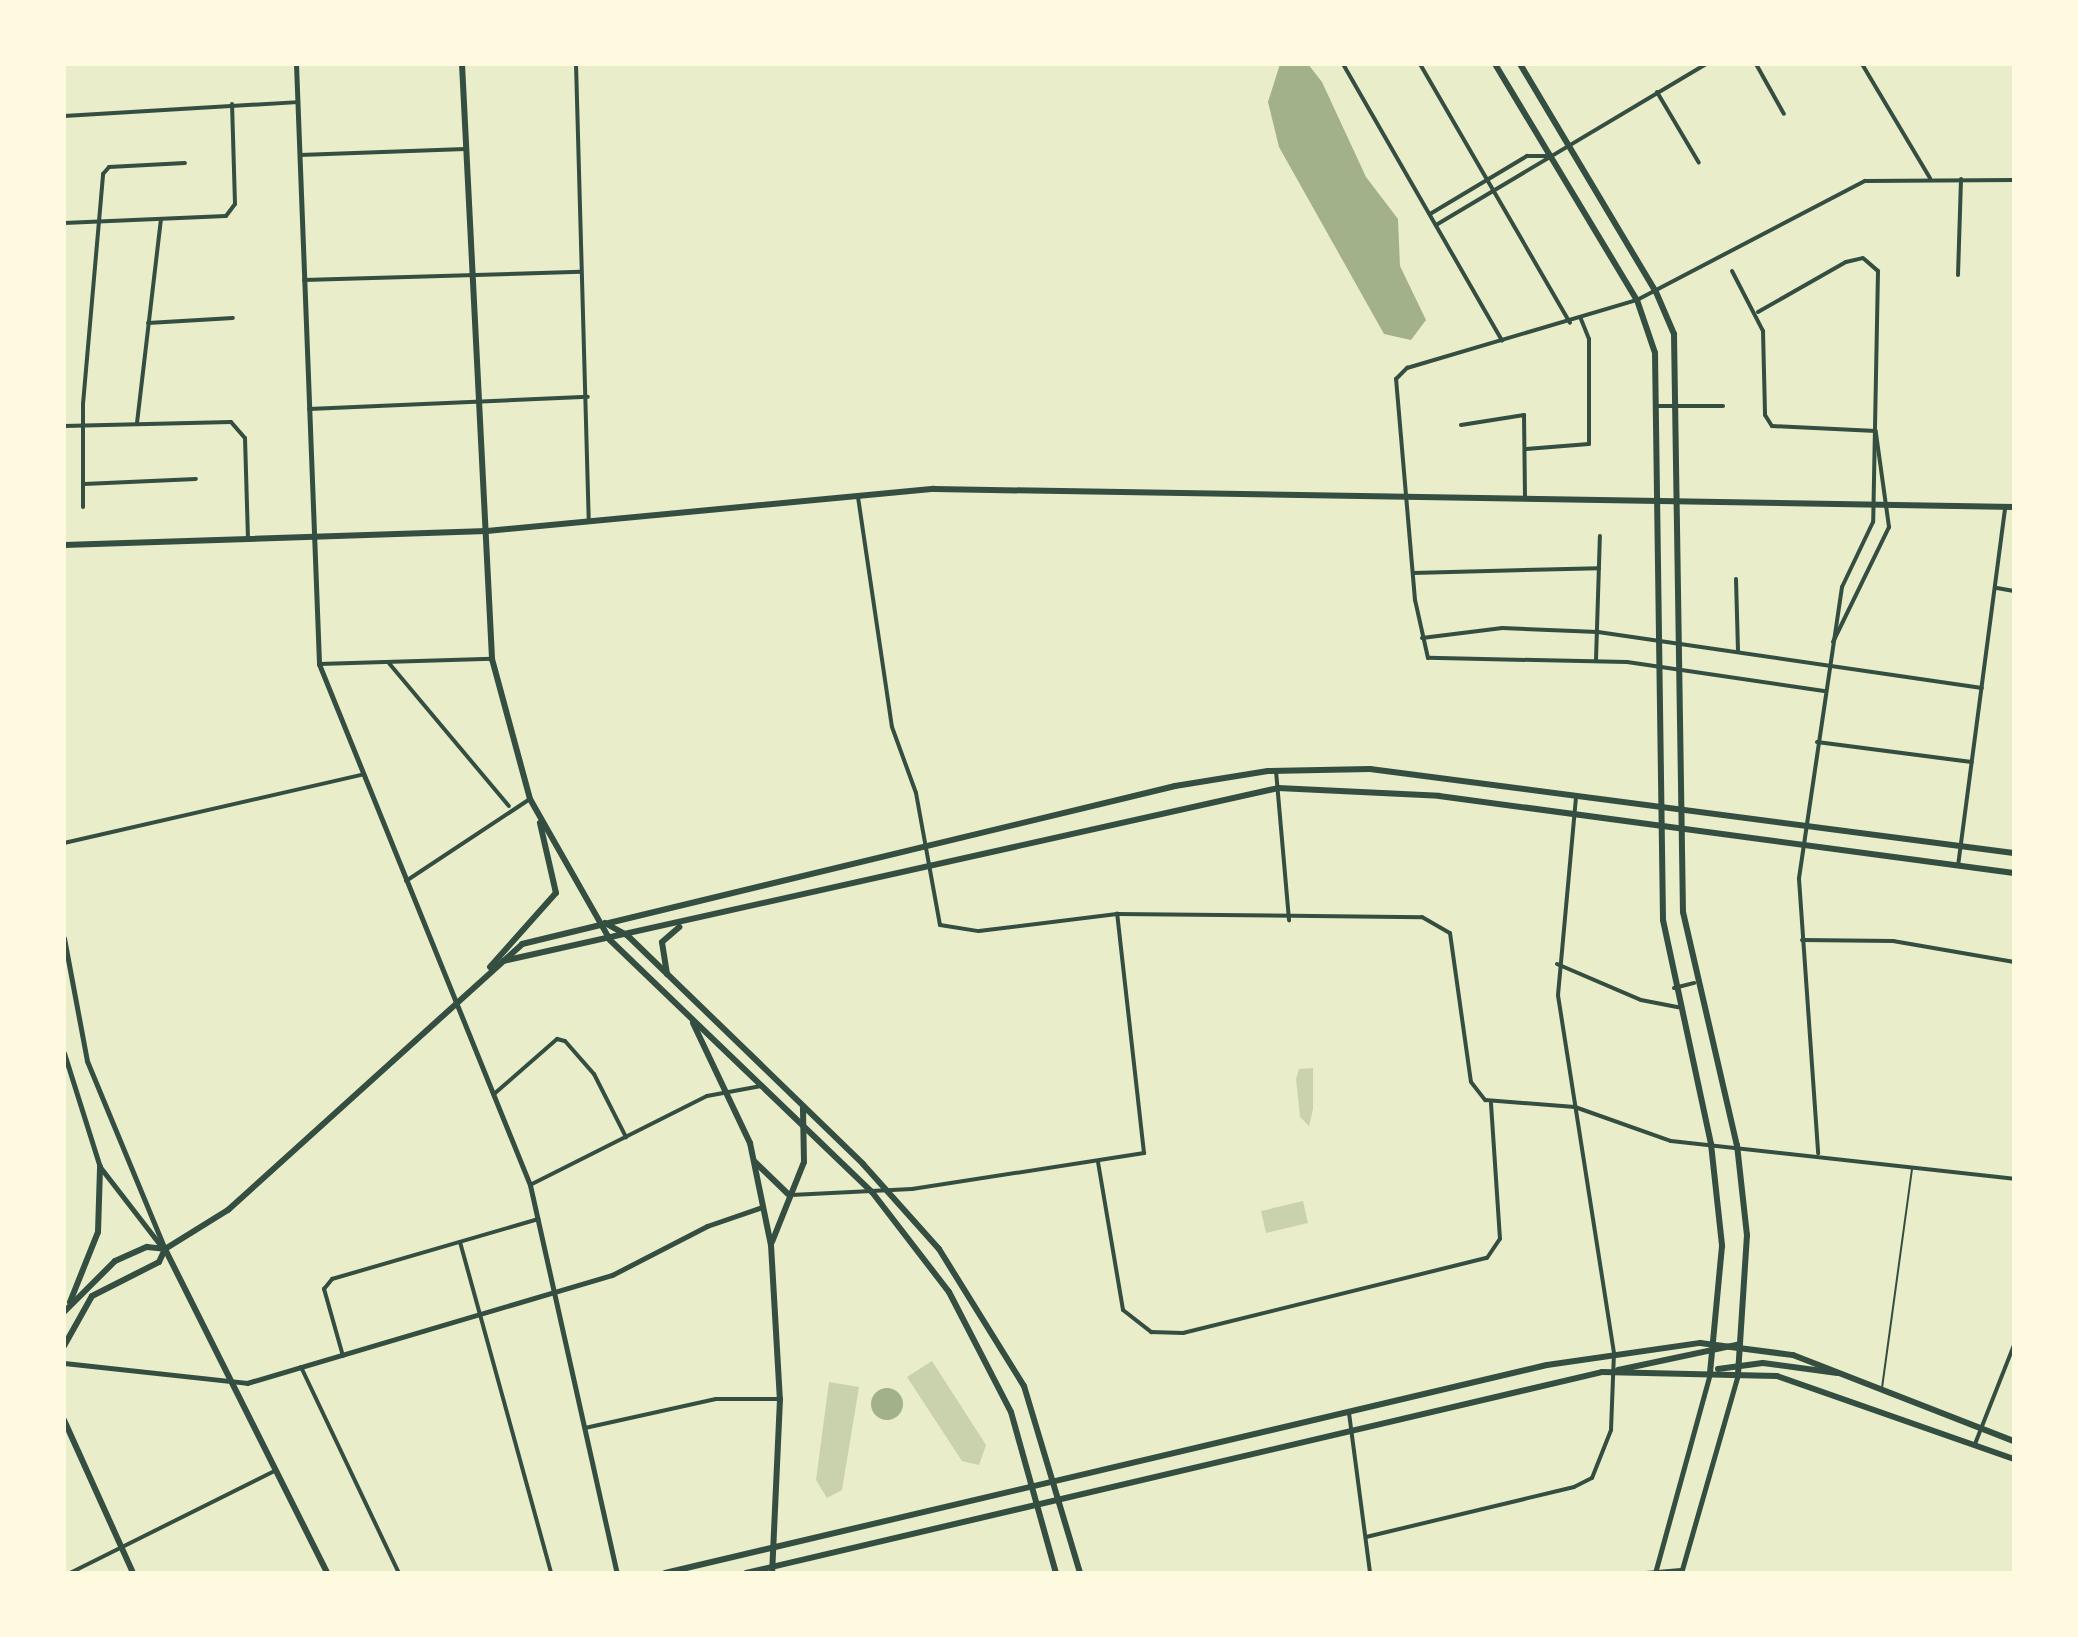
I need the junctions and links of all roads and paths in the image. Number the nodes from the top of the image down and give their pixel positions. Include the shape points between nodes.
1 (296, 64) edge
2 (462, 64) edge
3 (576, 64) edge
4 (1343, 64) edge
5 (1420, 64) edge
6 (1495, 64) edge
7 (1520, 64) edge
8 (1706, 64) edge
9 (1756, 64) edge
10 (1862, 64) edge
11 (1657, 92) junction
12 (298, 102) junction
13 (232, 104) junction
14 (1784, 114) dead end
15 (64, 116) edge
16 (1566, 145) junction
17 (465, 149) junction
18 (300, 155) junction
19 (1548, 156) junction
20 (185, 163) dead end
21 (1699, 163) dead end
22 (1930, 178) junction
23 (1961, 179) junction
24 (1486, 180) junction
25 (2014, 180) edge
26 (1494, 194) junction
27 (1429, 215) junction
28 (161, 220) junction
29 (64, 223) edge
30 (104, 223) junction
31 (1436, 225) junction
32 (1732, 271) dead end
33 (581, 272) junction
34 (469, 273) junction
35 (1958, 275) dead end
36 (304, 280) junction
37 (1656, 292) junction
38 (1637, 300) junction
39 (1758, 312) junction
40 (233, 318) dead end
41 (1581, 319) junction
42 (148, 323) junction
43 (1570, 323) junction
44 (1502, 341) junction
45 (588, 397) junction
46 (477, 401) junction
47 (1656, 406) junction
48 (1723, 406) dead end
49 (1677, 407) junction
50 (309, 409) junction
51 (137, 423) junction
52 (1461, 425) dead end
53 (64, 426) edge
54 (83, 426) junction
55 (1876, 431) junction
56 (1526, 449) junction
57 (196, 479) dead end
58 (84, 484) junction
59 (857, 495) junction
60 (1657, 497) junction
61 (1678, 497) junction
62 (1405, 498) junction
63 (1525, 498) junction
64 (1874, 501) junction
65 (1890, 502) junction
66 (83, 507) dead end
67 (2005, 507) junction
68 (2014, 507) edge
69 (589, 523) junction
70 (487, 531) junction
71 (314, 535) junction
72 (1600, 536) dead end
73 (248, 538) junction
74 (64, 545) edge
75 (1599, 568) junction
76 (1412, 573) junction
77 (1736, 579) dead end
78 (1997, 588) junction
79 (2014, 591) edge
80 (1598, 632) junction
81 (1422, 638) junction
82 (1658, 638) junction
83 (1679, 641) junction
84 (1829, 649) junction
85 (1738, 650) junction
86 (492, 659) junction
87 (1596, 660) junction
88 (388, 662) junction
89 (319, 664) junction
90 (1658, 665) junction
91 (1828, 665) junction
92 (1679, 669) junction
93 (1982, 688) junction
94 (1824, 691) junction
95 (1817, 742) junction
96 (1972, 762) junction
97 (1276, 771) junction
98 (361, 775) junction
99 (1278, 788) junction
100 (1538, 791) junction
101 (1576, 796) junction
102 (530, 799) junction
103 (1101, 804) junction
104 (509, 806) junction
105 (1659, 806) junction
106 (1536, 808) junction
107 (1681, 809) junction
108 (537, 812) junction
109 (1575, 814) junction
110 (1106, 822) junction
111 (1805, 823) junction
112 (1659, 825) junction
113 (1680, 828) junction
114 (64, 843) edge
115 (1803, 845) junction
116 (1960, 846) junction
117 (924, 847) junction
118 (2014, 853) edge
119 (1958, 866) junction
120 (927, 867) junction
121 (2014, 873) edge
122 (406, 881) junction
123 (1117, 914) junction
124 (1289, 920) junction
125 (605, 923) junction
126 (686, 923) junction
127 (628, 936) junction
128 (64, 938) edge
129 (610, 940) junction
130 (1801, 940) junction
131 (502, 961) junction
132 (2014, 962) edge
133 (1557, 964) junction
134 (487, 972) junction
135 (669, 977) junction
136 (1694, 983) junction
137 (1674, 988) junction
138 (454, 1001) junction
139 (1678, 1007) junction
140 (693, 1023) junction
141 (64, 1053) edge
142 (761, 1086) junction
143 (727, 1092) junction
144 (494, 1094) junction
145 (1491, 1102) junction
146 (1575, 1107) junction
147 (803, 1108) junction
148 (806, 1128) junction
149 (626, 1137) junction
150 (1711, 1144) junction
151 (1737, 1145) junction
152 (1818, 1153) junction
153 (755, 1162) junction
154 (1098, 1162) junction
155 (1912, 1166) junction
156 (100, 1167) junction
157 (2014, 1179) edge
158 (530, 1185) junction
159 (891, 1191) junction
160 (872, 1192) junction
161 (788, 1194) junction
162 (762, 1207) junction
163 (538, 1219) junction
164 (460, 1242) junction
165 (771, 1245) junction
166 (165, 1249) junction
167 (555, 1292) junction
168 (70, 1302) junction
169 (64, 1312) edge
170 (478, 1316) junction
171 (1744, 1344) junction
172 (2014, 1345) edge
173 (64, 1346) edge
174 (1715, 1346) junction
175 (1614, 1353) junction
176 (343, 1356) junction
177 (64, 1363) edge
178 (301, 1367) junction
179 (1739, 1369) junction
180 (1613, 1372) junction
181 (1710, 1372) junction
182 (1843, 1372) junction
183 (234, 1383) junction
184 (1881, 1390) junction
185 (780, 1399) junction
186 (1349, 1412) junction
187 (64, 1420) edge
188 (585, 1428) junction
189 (1352, 1429) junction
190 (1981, 1429) junction
191 (2014, 1441) edge
192 (1975, 1444) junction
193 (2014, 1459) edge
194 (277, 1470) junction
195 (1058, 1482) junction
196 (1035, 1488) junction
197 (1062, 1502) junction
198 (1040, 1508) junction
199 (1366, 1537) junction
200 (773, 1545) junction
201 (121, 1548) junction
202 (772, 1570) edge
203 (1681, 1571) edge
204 (1655, 1572) edge
205 (70, 1573) edge
206 (133, 1573) edge
207 (327, 1573) edge
208 (399, 1573) edge
209 (551, 1573) edge
210 (617, 1573) edge
211 (665, 1573) edge
212 (746, 1573) edge
213 (1056, 1573) edge
214 (1080, 1573) edge
215 (1370, 1573) edge
216 (1646, 1573) edge

1 - 12 street
2 - 17 main road
3 - 33 street
4 - 27 street
5 - 24 street
6 - 19 main road
7 - 16 main road
8 - 11 street
9 - 14 street
10 - 22 street
11 - 16 street
11 - 21 street
12 - 13 street
12 - 18 street
13 - 15 street
13 - 28 street via 232,211
16 - 19 street
16 - 37 main road
17 - 18 street
17 - 34 main road
18 - 36 street
19 - 24 street via 1527,156
19 - 26 street
19 - 38 main road
20 - 30 street via 105,170
22 - 23 street
22 - 37 street via 1841,189
23 - 25 street
23 - 35 street
24 - 26 street
24 - 27 street
26 - 31 street
26 - 43 street
27 - 31 street
28 - 30 street
28 - 42 street
29 - 30 street
30 - 54 street
31 - 44 street
32 - 39 street
33 - 34 street
33 - 45 street
34 - 36 street
34 - 46 main road
36 - 50 street
37 - 38 street
37 - 49 main road via 1674,334
38 - 41 street
38 - 47 main road via 1655,353
39 - 55 street via 1765,415 1772,426
39 - 55 street via 1846,262 1863,258 1878,271
40 - 42 street
41 - 43 street
41 - 56 street via 1589,339 1589,444
42 - 51 street
43 - 44 street
44 - 62 street via 1407,368 1394,386
45 - 46 street
45 - 69 street
46 - 50 street
46 - 70 main road
47 - 49 street
47 - 60 main road
48 - 49 street
49 - 61 main road
50 - 71 street
51 - 54 street
51 - 73 street via 224,420 238,426
52 - 56 street via 1520,411
53 - 54 street
54 - 58 street
55 - 64 street
55 - 65 street
56 - 63 street
57 - 58 street
58 - 66 street
59 - 62 main road via 934,489
59 - 69 main road
59 - 117 street via 892,727 916,793
60 - 61 main road
60 - 63 main road
60 - 82 main road
61 - 64 main road
61 - 83 main road
62 - 63 main road
62 - 76 street
64 - 65 main road
64 - 84 street via 1869,538 1842,587
65 - 67 main road
65 - 84 street via 1884,545
67 - 68 main road
67 - 78 street
69 - 70 main road
70 - 71 main road
70 - 86 main road
71 - 73 main road
71 - 89 street
72 - 75 street
73 - 74 main road
75 - 76 street
75 - 80 street
76 - 81 street
77 - 85 street
78 - 79 street
78 - 93 street
80 - 81 street via 1502,628
80 - 82 street
80 - 87 street
81 - 87 street via 1428,658 1440,663
82 - 83 street
82 - 90 main road
83 - 85 street
83 - 92 main road
84 - 91 street
85 - 91 street
86 - 88 street
86 - 102 main road
87 - 90 street
88 - 89 street
88 - 104 street
89 - 98 street
90 - 92 street
90 - 105 main road
91 - 93 street
91 - 94 street
92 - 94 street
92 - 107 main road
93 - 96 street
94 - 95 street
95 - 96 street
95 - 111 street
96 - 116 street
97 - 99 street
97 - 100 main road via 1370,769
97 - 103 main road
98 - 114 street
98 - 122 street
99 - 106 main road via 1346,787
99 - 110 main road
99 - 124 street
100 - 101 main road
100 - 106 main road
101 - 105 main road
101 - 109 street
102 - 104 street
102 - 108 main road
103 - 110 main road
103 - 117 main road
104 - 122 street
105 - 107 main road
105 - 112 main road
106 - 109 main road
107 - 111 main road
107 - 113 main road
108 - 125 main road
108 - 134 main road via 556,893
109 - 112 main road
109 - 133 street
110 - 120 main road
111 - 115 street
111 - 116 main road
112 - 113 main road
112 - 137 main road
113 - 115 main road
113 - 136 main road
115 - 119 main road
115 - 130 street
116 - 118 main road
116 - 119 street
117 - 120 street
117 - 125 main road
119 - 121 main road
120 - 123 street via 940,925 979,931
120 - 126 main road
122 - 138 street
123 - 124 street
123 - 154 street via 1144,1153
124 - 145 street via 1422,917 1450,933 1474,1090
125 - 127 main road
125 - 129 main road
125 - 131 main road via 522,944
126 - 127 main road
126 - 135 main road via 662,942
127 - 129 main road
127 - 135 main road
128 - 166 street via 87,1061
129 - 131 main road
129 - 140 main road
130 - 132 street via 1893,941
130 - 152 street
131 - 134 main road
133 - 139 street via 1641,1000
133 - 146 street
134 - 138 main road
135 - 147 main road
136 - 137 street
136 - 151 main road
137 - 139 main road
138 - 144 street
138 - 166 main road via 228,1210
139 - 150 main road
140 - 142 main road
140 - 143 main road
141 - 156 street
142 - 143 street
142 - 148 main road
143 - 149 street
143 - 153 main road
144 - 149 street via 557,1039 565,1041 594,1074
144 - 158 street
145 - 146 street
145 - 154 street via 1500,1239 1487,1258 1183,1333 1151,1332 1123,1310
146 - 150 street via 1654,1138
146 - 175 street
147 - 148 main road
147 - 159 main road
148 - 160 main road
148 - 161 main road via 804,1162
149 - 158 street
150 - 151 street
150 - 174 main road via 1722,1246
151 - 152 street
151 - 171 main road via 1747,1235
152 - 155 street
153 - 161 main road
153 - 162 main road
154 - 159 street
155 - 157 street
155 - 184 lane
156 - 166 street via 135,1221
156 - 168 main road via 98,1232
158 - 163 street
159 - 160 street
159 - 195 main road via 1008,1353
160 - 161 street via 801,1199
160 - 196 main road via 974,1334 1008,1404
161 - 165 main road
162 - 165 main road
162 - 167 street via 707,1226 627,1270
163 - 164 street
163 - 167 street
164 - 170 street
164 - 176 street via 326,1284
165 - 185 main road
166 - 168 main road via 147,1247 115,1261
166 - 173 main road via 159,1262 92,1296
166 - 183 main road
167 - 170 street
167 - 188 street
168 - 169 main road
170 - 176 street
170 - 209 street
171 - 174 main road
171 - 179 main road
171 - 182 main road
172 - 190 street
174 - 175 main road
174 - 180 main road
174 - 181 main road
175 - 180 street
175 - 186 main road
176 - 178 street
177 - 183 street
178 - 183 street
178 - 208 street
179 - 181 main road
179 - 182 main road
179 - 192 main road via 1804,1382
179 - 203 street
180 - 181 main road
180 - 189 main road
180 - 199 street via 1611,1430 1592,1478
181 - 204 street
182 - 184 main road
183 - 194 main road
184 - 190 main road
185 - 188 street via 716,1399
185 - 200 main road
186 - 189 street
186 - 195 main road
187 - 201 main road
188 - 210 street
189 - 197 main road
189 - 199 street
190 - 191 main road
190 - 192 street
192 - 193 main road
194 - 201 street
194 - 207 main road
195 - 196 main road
195 - 197 main road
196 - 198 main road
196 - 200 main road
197 - 198 main road
197 - 214 main road
198 - 202 main road
198 - 213 main road
199 - 215 street
200 - 202 main road
200 - 211 main road
201 - 205 street
201 - 206 main road
202 - 212 main road
203 - 204 street
204 - 216 street

